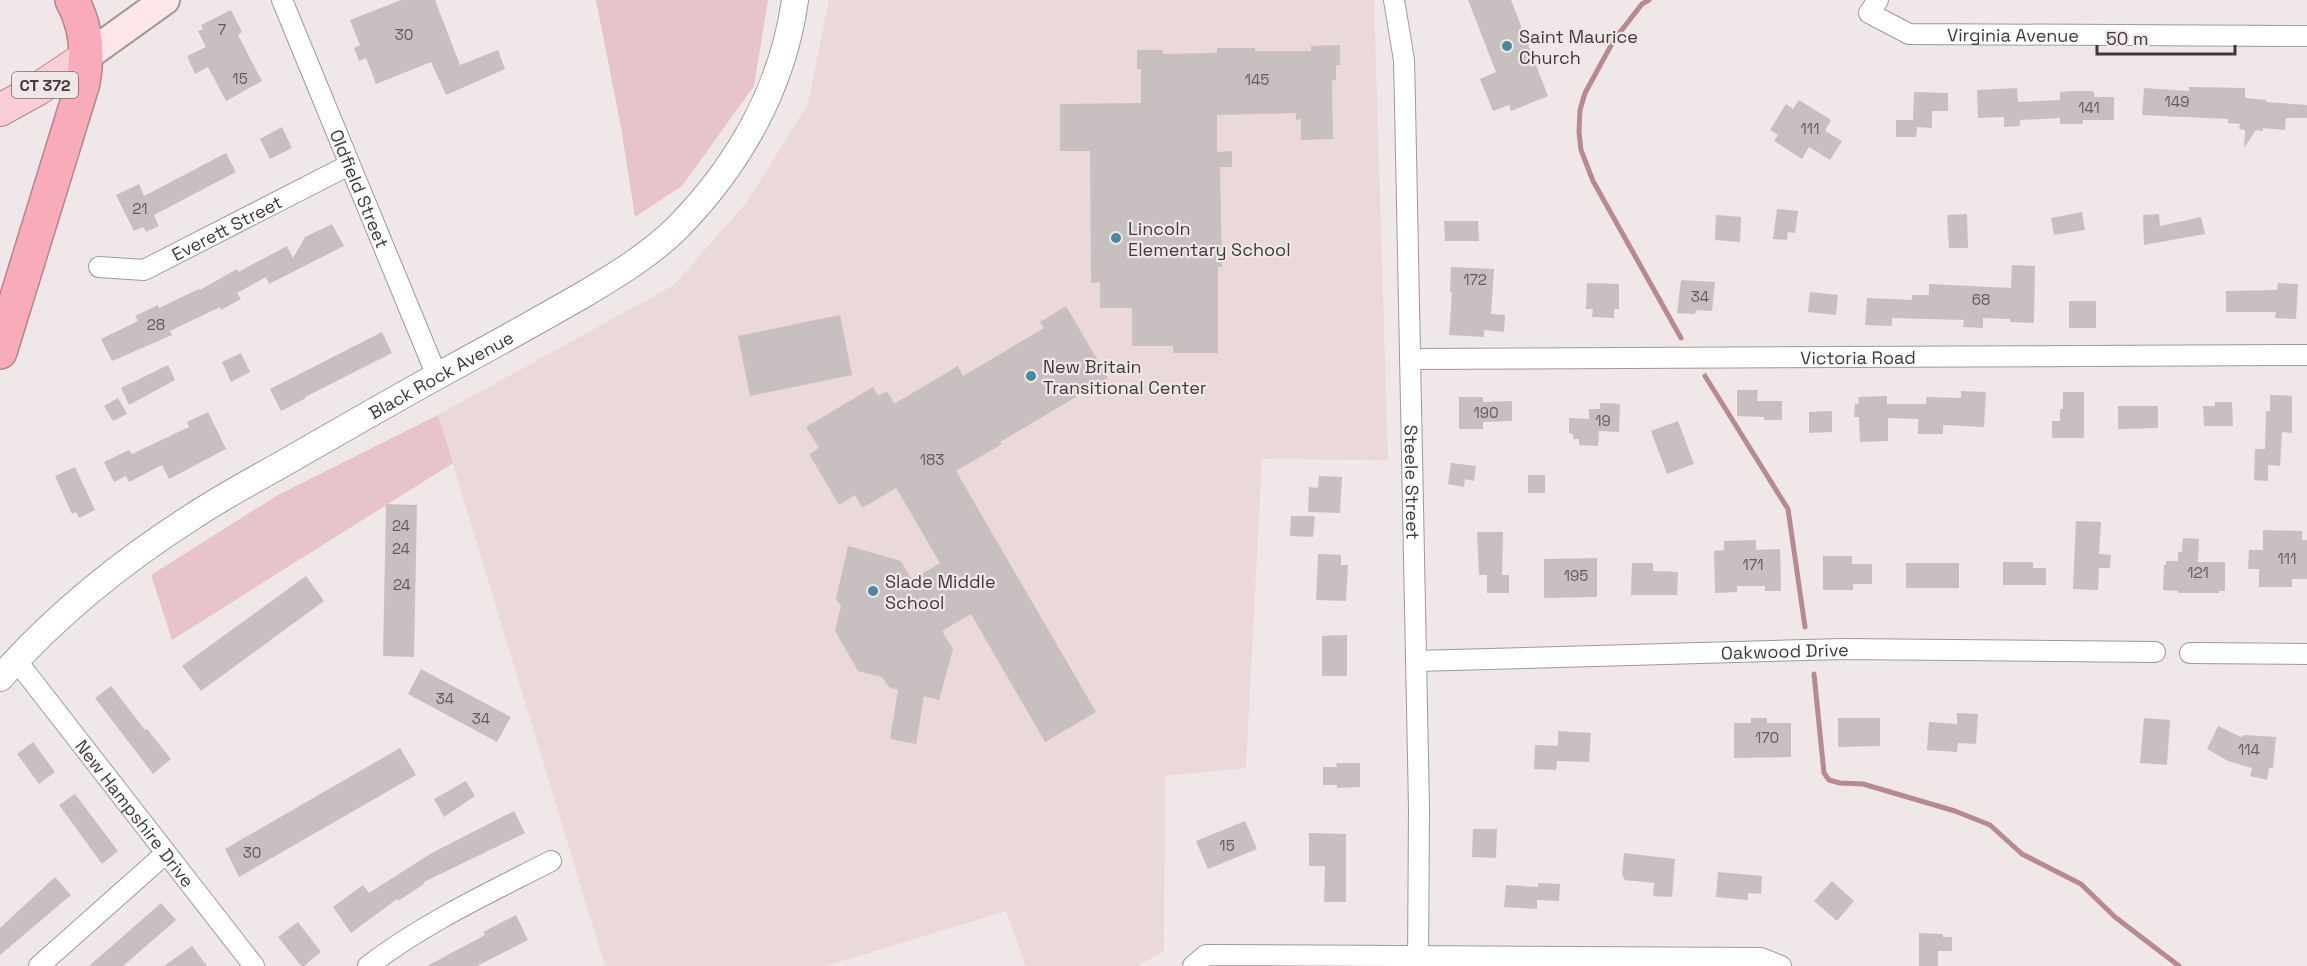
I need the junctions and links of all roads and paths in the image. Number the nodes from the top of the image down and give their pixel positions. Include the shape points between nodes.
1 (72, 0) edge
2 (165, 0) edge
3 (282, 0) edge
4 (795, 0) edge
5 (1394, 0) edge
6 (1873, 6) edge
7 (2307, 36) edge
8 (87, 56) junction
9 (0, 110) edge
10 (349, 165) junction
11 (99, 267) dead end
12 (0, 352) edge
13 (2307, 355) edge
14 (1410, 359) junction
15 (437, 376) junction
16 (2156, 652) dead end
17 (2190, 653) dead end
18 (2307, 654) edge
19 (1416, 661) junction
20 (8, 669) edge
21 (165, 854) junction
22 (551, 861) dead end
23 (1418, 961) edge
24 (39, 966) edge
25 (254, 966) edge
26 (368, 966) edge
27 (1192, 966) edge
28 (1781, 966) edge

1 - 8 highway via 86,34
2 - 8 main road, CT 372
3 - 10 street, Oldfield Street
4 - 15 street, Black Rock Avenue via 781,62 764,106 718,182 677,228 620,273
5 - 14 street, Steele Street via 1404,60
6 - 7 street, Virginia Avenue via 1909,34
8 - 9 main road, CT 372
8 - 12 highway via 70,129
10 - 11 street, Everett Street via 144,270
10 - 15 street, Oldfield Street
13 - 14 street, Victoria Road
14 - 19 street, Steele Street
15 - 20 street, Black Rock Avenue via 206,508 151,544 107,577
16 - 19 street, Oakwood Drive via 1843,649
17 - 18 street
19 - 23 street, Steele Street
20 - 21 street, New Hampshire Drive
21 - 24 street
21 - 25 street, New Hampshire Drive
22 - 26 street via 394,946
23 - 27 street via 1206,955
23 - 28 street via 1761,958

